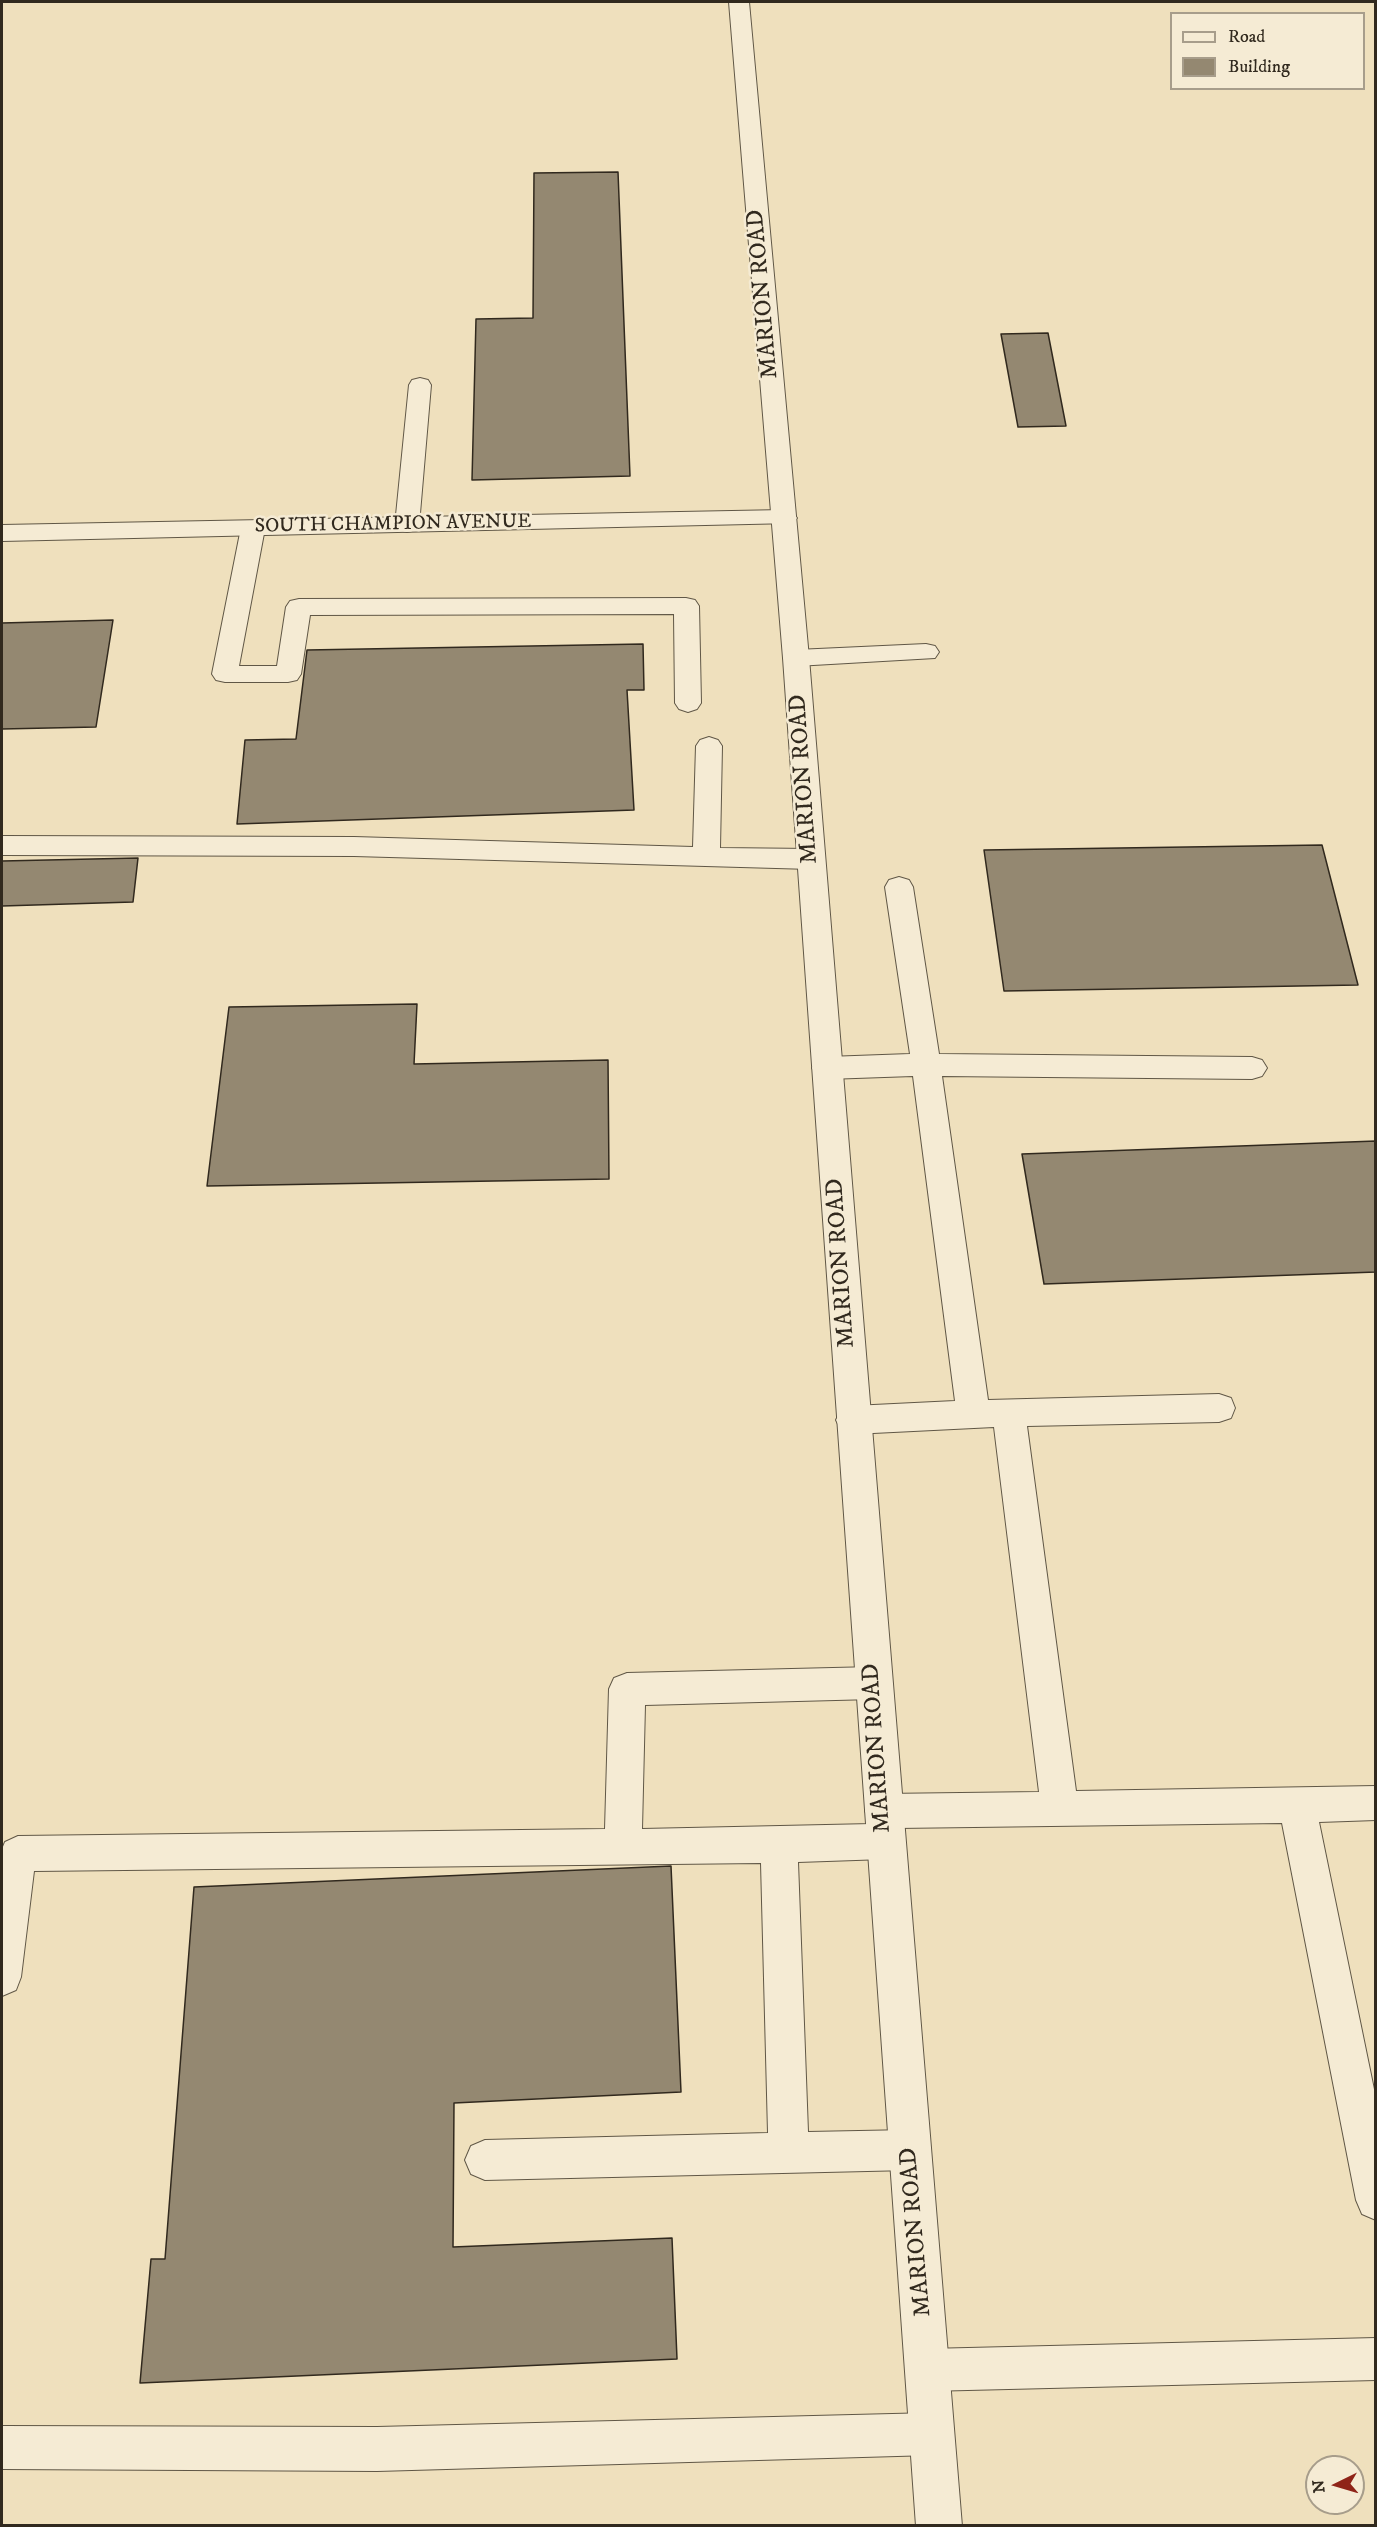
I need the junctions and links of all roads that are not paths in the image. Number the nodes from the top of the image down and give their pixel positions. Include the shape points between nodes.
1 (739, 2) edge
2 (420, 385) dead end
3 (784, 518) junction
4 (407, 525) junction
5 (253, 528) junction
6 (2, 533) edge
7 (926, 652) dead end
8 (796, 658) junction
9 (688, 703) dead end
10 (709, 746) dead end
11 (2, 846) edge
12 (706, 857) junction
13 (812, 859) junction
14 (899, 887) dead end
15 (926, 1065) junction
16 (827, 1068) junction
17 (1252, 1068) dead end
18 (1219, 1408) dead end
19 (973, 1414) junction
20 (1009, 1414) junction
21 (853, 1420) junction
22 (874, 1683) junction
23 (1376, 1803) edge
24 (1297, 1806) junction
25 (1060, 1809) junction
26 (884, 1826) junction
27 (778, 1845) junction
28 (623, 1846) junction
29 (2, 1977) edge
30 (910, 2150) junction
31 (789, 2153) junction
32 (485, 2160) dead end
33 (1376, 2199) edge
34 (1376, 2360) edge
35 (927, 2370) junction
36 (932, 2434) junction
37 (2, 2448) edge
38 (939, 2526) edge

1 - 3 street, MARION ROAD
2 - 4 lane
3 - 4 street, SOUTH CHAMPION AVENUE
3 - 8 street, MARION ROAD
4 - 5 street, SOUTH CHAMPION AVENUE
5 - 6 street, SOUTH CHAMPION AVENUE
5 - 9 lane via 225,674 288,674 298,607 686,606
7 - 8 lane
8 - 13 street, MARION ROAD
10 - 12 lane
11 - 12 lane via 226,844
12 - 13 lane
13 - 16 street, MARION ROAD
14 - 15 lane
15 - 16 lane
15 - 17 lane
15 - 19 lane
16 - 21 street, MARION ROAD
18 - 20 lane
19 - 20 lane
19 - 21 lane
20 - 25 lane
21 - 22 street, MARION ROAD
22 - 26 street, MARION ROAD
22 - 28 lane via 627,1689
23 - 24 lane
24 - 25 lane
24 - 33 lane
25 - 26 lane
26 - 27 lane
26 - 30 street, MARION ROAD
27 - 28 lane
27 - 31 lane
28 - 29 lane via 18,1854
30 - 31 lane
30 - 35 street, MARION ROAD
31 - 32 lane
34 - 35 lane
35 - 36 street, MARION ROAD
36 - 37 lane via 377,2449
36 - 38 street, MARION ROAD

